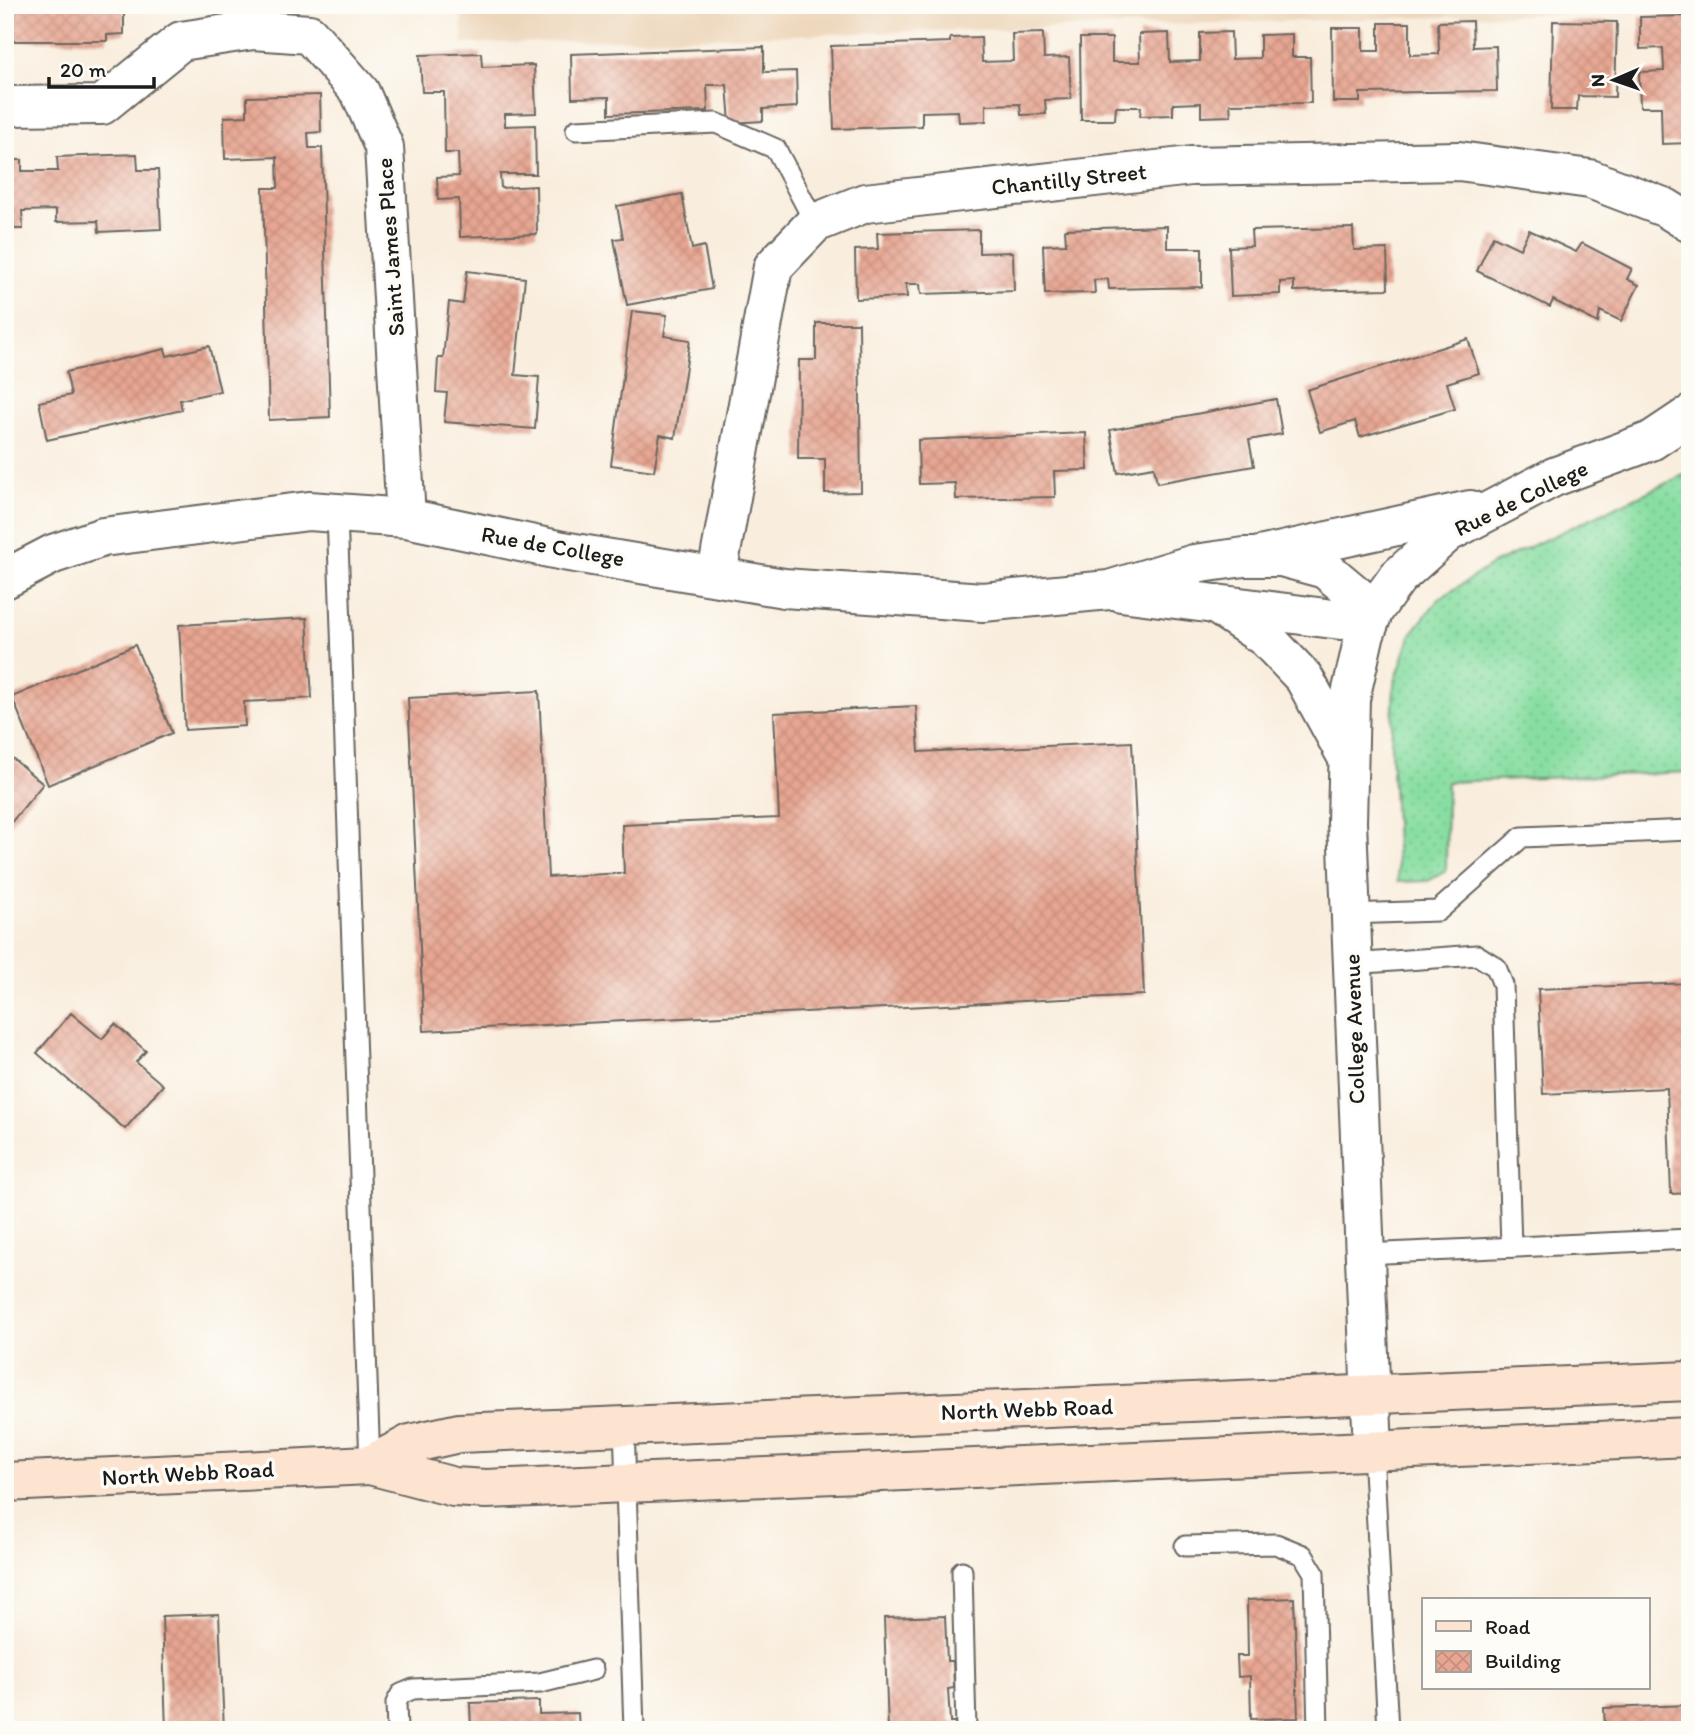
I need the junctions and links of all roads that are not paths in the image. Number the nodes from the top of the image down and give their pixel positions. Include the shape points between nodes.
1 (5, 106) edge
2 (576, 130) dead end
3 (816, 223) junction
4 (1690, 223) edge
5 (1690, 415) edge
6 (1499, 503) junction
7 (337, 513) junction
8 (406, 518) junction
9 (1255, 557) junction
10 (716, 574) junction
11 (5, 579) edge
12 (1109, 590) junction
13 (1215, 604) junction
14 (1374, 610) junction
15 (1347, 757) junction
16 (1690, 830) edge
17 (1349, 914) junction
18 (1351, 964) junction
19 (1690, 1239) edge
20 (1511, 1247) junction
21 (1364, 1254) junction
22 (1690, 1381) edge
23 (1370, 1395) junction
24 (624, 1425) junction
25 (1690, 1437) edge
26 (1373, 1451) junction
27 (370, 1465) junction
28 (5, 1482) edge
29 (626, 1484) junction
30 (1185, 1546) dead end
31 (962, 1571) dead end
32 (593, 1670) dead end
33 (397, 1730) edge
34 (634, 1730) edge
35 (966, 1730) edge
36 (1318, 1730) edge
37 (1388, 1730) edge

1 - 8 street, Saint James Place via 102,105 181,41 253,30 309,34 360,92 384,147
2 - 3 lane via 716,122 776,149
3 - 4 street, Chantilly Street via 865,203 1191,166 1459,161 1590,180 1665,208
3 - 10 street, Chantilly Street via 773,267
5 - 6 street, Rue de College via 1651,440
6 - 9 street
6 - 14 street, Rue de College via 1447,533 1413,560
7 - 8 street, Rue de College
7 - 11 street, Rue de College via 309,511 103,537 53,554
7 - 27 lane
8 - 10 street, Rue de College via 563,551
9 - 12 street, Rue de College via 1194,564
9 - 14 street, Rue de College via 1281,557 1325,569
10 - 12 street, Rue de College via 784,588 983,602
12 - 13 street, Rue de College
13 - 14 street, Rue de College via 1341,621
13 - 15 street via 1266,638 1304,678
14 - 15 street, College Avenue via 1353,677
15 - 17 street, College Avenue
16 - 17 lane via 1522,837 1438,911
17 - 18 street, College Avenue
18 - 20 lane via 1477,955 1496,967 1503,985
18 - 21 street, College Avenue
19 - 20 lane
20 - 21 lane
21 - 23 street, College Avenue
22 - 23 main road, North Webb Road
23 - 24 main road, North Webb Road
23 - 26 street, College Avenue
24 - 27 main road, North Webb Road via 435,1436
24 - 29 lane
25 - 26 main road, North Webb Road
26 - 29 main road, North Webb Road
26 - 37 lane
27 - 28 main road, North Webb Road
27 - 29 main road, North Webb Road via 454,1487
29 - 34 lane
30 - 36 lane via 1276,1544 1304,1555 1314,1573
31 - 35 lane
32 - 33 lane via 540,1684 413,1689 401,1694 396,1703

